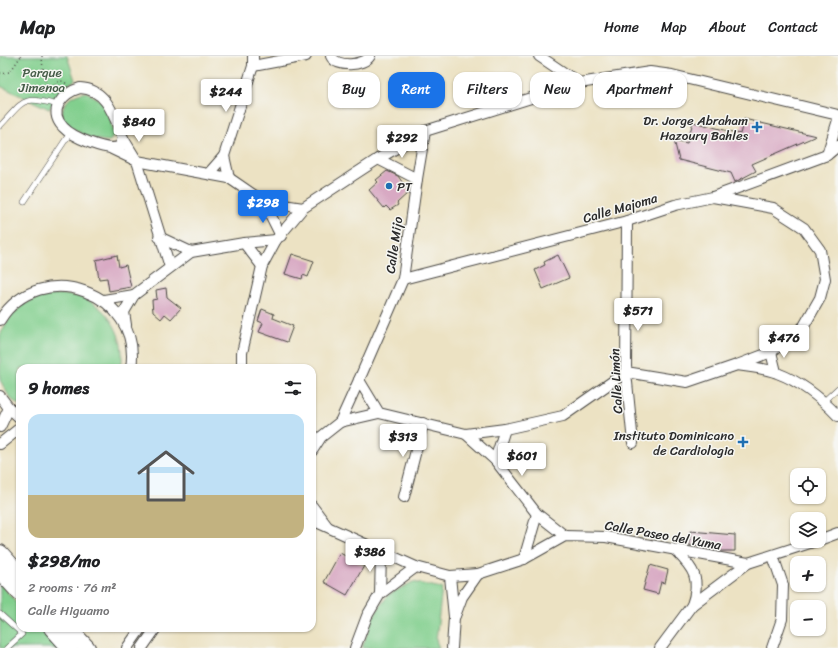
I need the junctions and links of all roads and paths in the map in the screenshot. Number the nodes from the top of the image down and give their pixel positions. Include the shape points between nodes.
1 (21, 56) edge
2 (42, 56) edge
3 (253, 56) edge
4 (306, 56) edge
5 (331, 56) edge
6 (370, 56) edge
7 (539, 56) edge
8 (253, 66) junction
9 (563, 72) edge
10 (0, 73) edge
11 (585, 82) edge
12 (530, 98) edge
13 (59, 102) junction
14 (838, 115) edge
15 (838, 120) edge
16 (0, 126) edge
17 (425, 131) junction
18 (70, 133) junction
19 (123, 138) junction
20 (838, 146) edge
21 (112, 150) junction
22 (827, 155) junction
23 (224, 156) junction
24 (378, 159) junction
25 (137, 161) junction
26 (209, 173) junction
27 (229, 178) junction
28 (417, 179) junction
29 (713, 197) junction
30 (24, 202) dead end
31 (264, 202) junction
32 (303, 208) junction
33 (628, 220) junction
34 (159, 237) junction
35 (278, 238) junction
36 (244, 243) junction
37 (191, 252) junction
38 (262, 266) junction
39 (170, 267) junction
40 (403, 278) junction
41 (134, 295) junction
42 (104, 300) junction
43 (1, 316) edge
44 (126, 328) junction
45 (771, 352) junction
46 (132, 364) edge
47 (242, 364) edge
48 (737, 365) junction
49 (626, 372) junction
50 (776, 372) junction
51 (359, 380) junction
52 (838, 388) edge
53 (0, 396) edge
54 (824, 402) junction
55 (9, 408) junction
56 (379, 413) junction
57 (16, 414) edge
58 (838, 416) edge
59 (340, 422) junction
60 (423, 423) junction
61 (0, 427) edge
62 (505, 429) junction
63 (16, 431) edge
64 (466, 434) junction
65 (317, 439) edge
66 (633, 443) dead end
67 (0, 444) edge
68 (495, 460) junction
69 (404, 497) dead end
70 (316, 512) edge
71 (537, 514) junction
72 (316, 522) edge
73 (328, 528) junction
74 (838, 533) edge
75 (565, 536) junction
76 (826, 537) edge
77 (796, 548) edge
78 (676, 551) junction
79 (0, 553) edge
80 (381, 553) junction
81 (773, 556) junction
82 (524, 559) junction
83 (748, 563) junction
84 (416, 567) junction
85 (0, 571) edge
86 (16, 571) edge
87 (478, 574) junction
88 (450, 576) junction
89 (16, 589) edge
90 (380, 594) junction
91 (692, 605) junction
92 (0, 614) edge
93 (454, 618) junction
94 (16, 629) edge
95 (20, 632) edge
96 (56, 632) edge
97 (72, 632) edge
98 (139, 632) edge
99 (153, 632) edge
100 (7, 648) edge
101 (70, 648) edge
102 (87, 648) edge
103 (127, 648) edge
104 (142, 648) edge
105 (355, 648) edge
106 (452, 648) edge
107 (660, 648) edge
108 (772, 648) edge

1 - 10 path via 10,72
2 - 13 path via 46,85
3 - 8 street
4 - 8 street
5 - 6 street via 339,63 361,63
7 - 9 street
8 - 23 street
11 - 14 street via 650,72
12 - 17 street
13 - 16 lane via 27,99
13 - 18 street via 56,113 58,120
13 - 19 street via 68,93 80,88 98,93 109,106
15 - 22 street
17 - 24 street
17 - 28 street, Calle Mijo
18 - 21 street
18 - 30 lane
19 - 21 street via 120,146
19 - 25 street
20 - 22 street, Calle Majoma
21 - 25 street
22 - 29 street, Calle Majoma
23 - 26 street
23 - 27 street
24 - 28 street
24 - 32 street
25 - 26 street
25 - 34 street
26 - 27 street
27 - 31 street
28 - 40 street, Calle Mijo
29 - 33 street, Calle Majoma via 675,205
29 - 45 street via 773,208 804,228 820,250 825,279 820,298 804,326
31 - 32 street
31 - 35 street
32 - 35 street
33 - 40 street, Calle Majoma
33 - 49 street, Calle Limón
34 - 37 street
34 - 39 street
35 - 36 street
35 - 38 street
36 - 37 street
36 - 38 street
37 - 39 street
38 - 47 street via 242,353
39 - 41 street
40 - 51 street, Calle Mijo
41 - 42 street
41 - 44 street via 124,312
42 - 43 street via 84,290 62,286 40,289 20,299
42 - 44 street via 117,312
44 - 46 street via 131,344
45 - 48 street
45 - 50 street
48 - 49 street via 687,382
48 - 50 street
49 - 62 street via 563,416
49 - 66 street, Calle Limón
50 - 54 street via 802,385
51 - 56 street
51 - 59 street, Calle Mijo
52 - 54 lane
53 - 55 street
54 - 58 street
55 - 57 street
55 - 61 street
56 - 59 street
56 - 60 street
59 - 65 street
60 - 64 street
60 - 69 street
62 - 64 street
62 - 68 street
63 - 67 street
64 - 68 street
68 - 71 street
70 - 73 street
71 - 75 street
71 - 82 street
72 - 73 street
73 - 80 street
74 - 76 street
75 - 78 street, Calle Paseo del Yuma via 606,537
75 - 82 street
77 - 81 street
78 - 83 street, Calle Paseo del Yuma
78 - 91 street via 693,570 697,591
79 - 86 main road
80 - 84 street
80 - 90 street
81 - 83 street
81 - 108 street via 783,585 782,619
82 - 87 street
83 - 91 street
84 - 88 street
84 - 90 street
85 - 89 main road
87 - 88 street
87 - 93 street via 462,597
88 - 93 street
90 - 105 street via 367,616
91 - 107 street
92 - 94 lane
93 - 106 street
95 - 100 lane via 22,634
96 - 101 main road
97 - 102 main road
98 - 103 street
99 - 104 street

